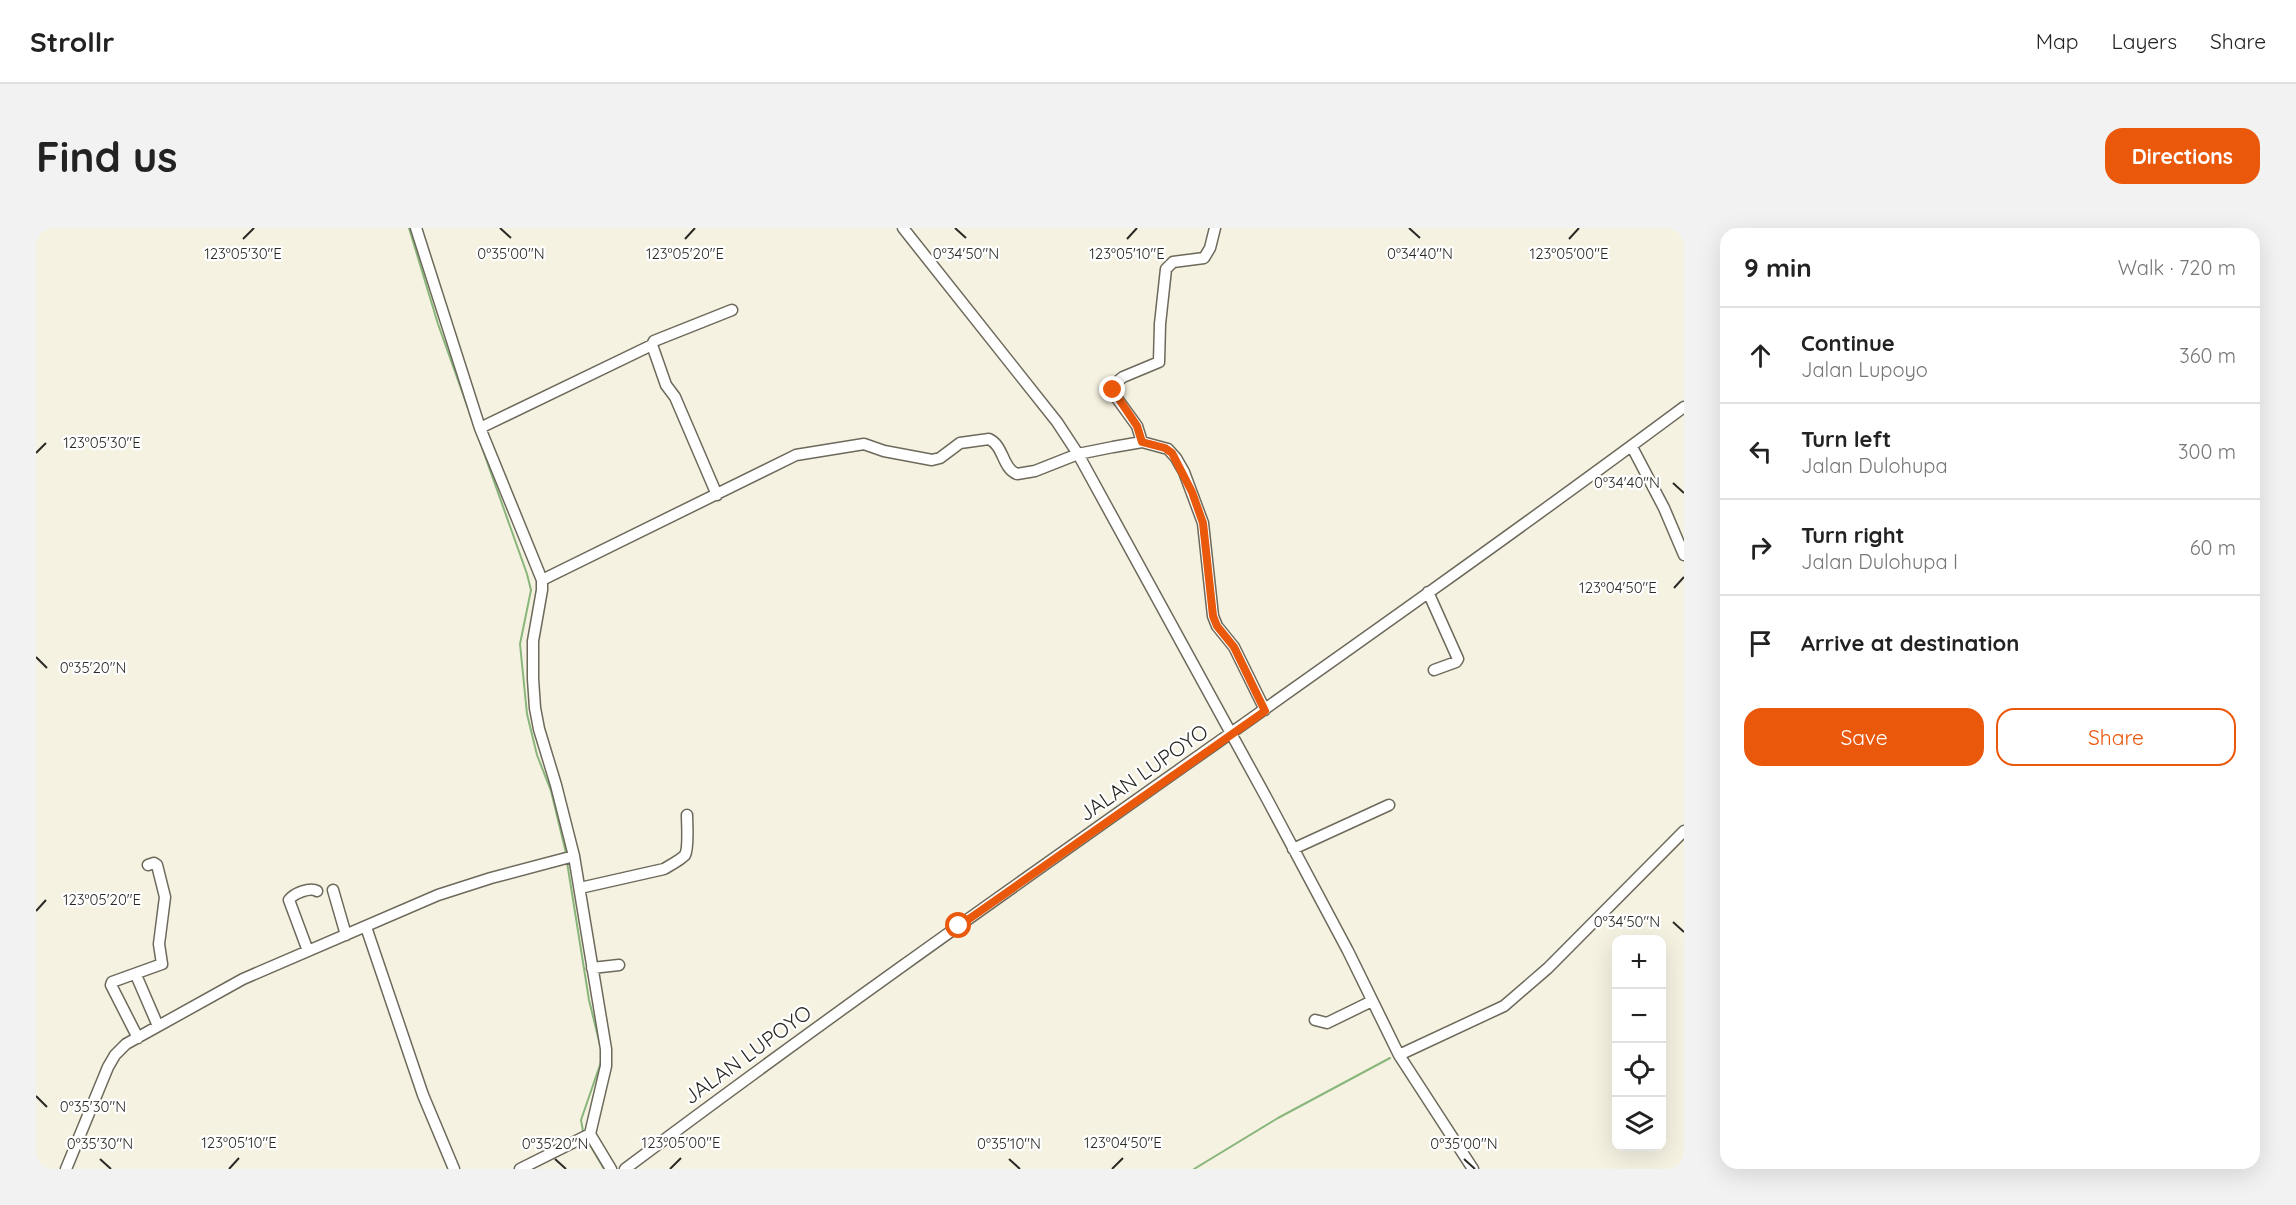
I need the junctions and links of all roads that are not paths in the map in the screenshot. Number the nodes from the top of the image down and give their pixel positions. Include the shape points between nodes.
1 (416, 228) edge
2 (903, 228) edge
3 (1215, 228) edge
4 (732, 310) dead end
5 (652, 345) junction
6 (1684, 407) edge
7 (480, 428) junction
8 (1142, 442) junction
9 (1632, 447) junction
10 (1078, 454) junction
11 (717, 495) junction
12 (1684, 555) edge
13 (542, 580) junction
14 (1428, 592) junction
15 (1434, 670) dead end
16 (1265, 711) junction
17 (1230, 730) junction
18 (1389, 805) dead end
19 (687, 815) dead end
20 (1684, 831) edge
21 (1293, 849) junction
22 (569, 857) junction
23 (148, 865) dead end
24 (584, 888) junction
25 (333, 890) dead end
26 (317, 891) dead end
27 (366, 927) junction
28 (346, 936) junction
29 (308, 951) junction
30 (619, 965) dead end
31 (596, 968) junction
32 (136, 975) junction
33 (1372, 1000) junction
34 (1315, 1020) dead end
35 (158, 1026) junction
36 (138, 1038) junction
37 (1399, 1055) junction
38 (590, 1134) junction
39 (610, 1167) edge
40 (66, 1169) edge
41 (454, 1169) edge
42 (520, 1169) edge
43 (625, 1169) edge
44 (1473, 1169) edge

1 - 7 street
2 - 10 street via 1050,412
3 - 8 street via 1204,258 1173,262 1166,269 1159,362 1113,385
4 - 5 street
5 - 7 street
5 - 11 street via 666,385 675,397
6 - 9 street, JALAN LUPOYO
7 - 13 street
8 - 10 street
8 - 16 street via 1168,449 1184,472 1203,523 1213,616 1234,647
9 - 12 street
9 - 14 street, JALAN LUPOYO
10 - 11 street via 1017,474 1009,469 989,439 960,444 932,460 855,444 796,455
10 - 17 street
11 - 13 street
13 - 22 street via 533,641 533,679 539,729 556,785
14 - 15 street via 1458,659
14 - 16 street, JALAN LUPOYO
16 - 17 street, JALAN LUPOYO
17 - 21 street
17 - 43 street, JALAN LUPOYO
18 - 21 street
19 - 24 street via 686,850 681,859 664,869
20 - 37 street via 1548,968 1503,1006
21 - 33 street
22 - 24 street
22 - 27 street via 446,892
23 - 32 street via 157,865 165,897 159,944 162,964
24 - 31 street
25 - 28 street
26 - 29 street via 312,889 289,900
27 - 28 street
27 - 41 street via 426,1105
28 - 29 street
29 - 35 street via 233,984
30 - 31 street
31 - 38 street via 606,1056
32 - 35 street
32 - 36 street via 111,985
33 - 34 street via 1326,1023
33 - 37 street
35 - 36 street
36 - 40 street via 120,1049 108,1067
37 - 44 street
38 - 39 street
38 - 42 street

